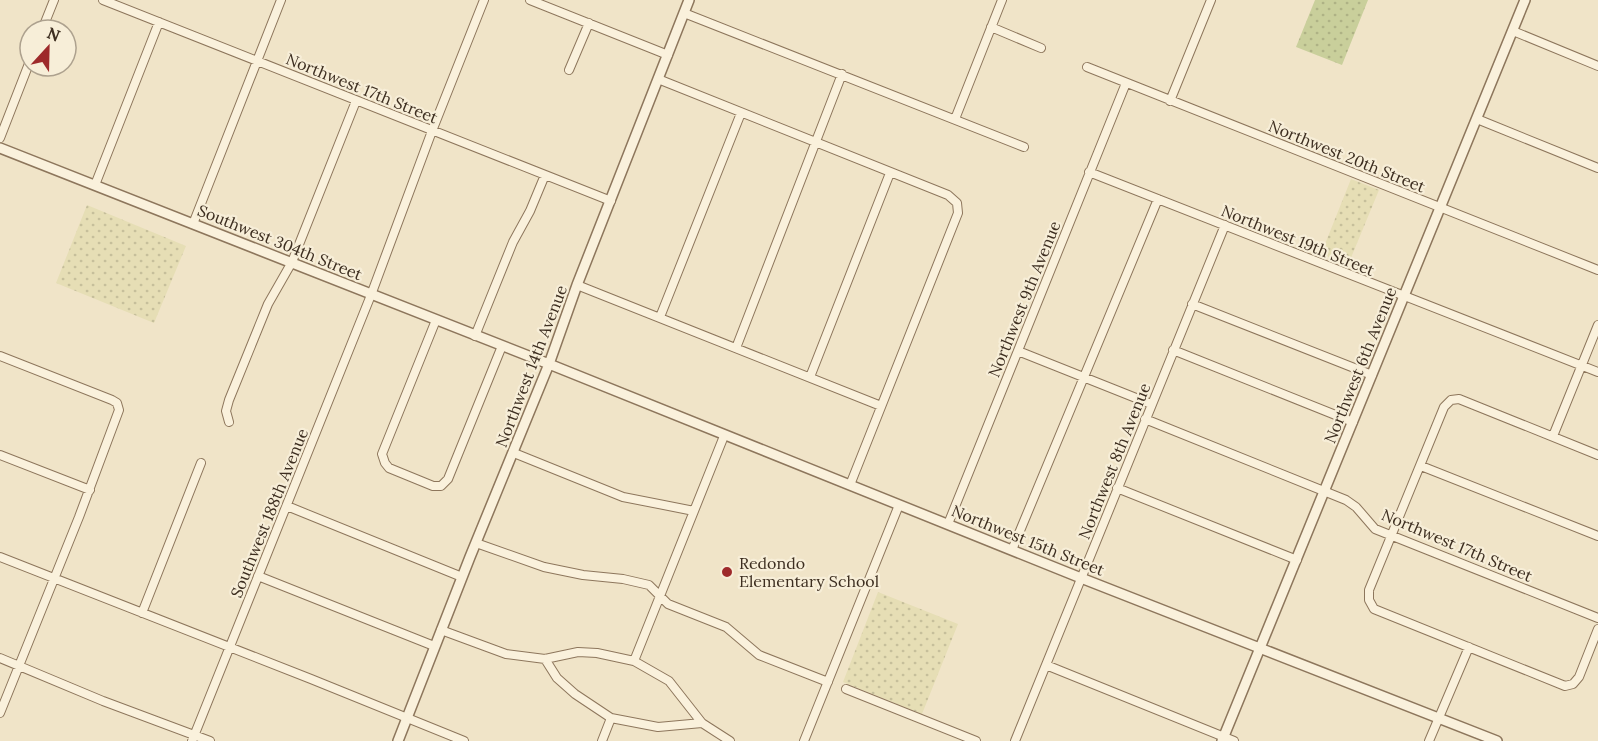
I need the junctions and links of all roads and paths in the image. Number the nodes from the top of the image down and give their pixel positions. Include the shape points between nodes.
1 (54, 0) edge
2 (103, 0) edge
3 (281, 0) edge
4 (484, 0) edge
5 (530, 0) edge
6 (689, 0) edge
7 (1002, 0) edge
8 (1211, 0) edge
9 (1525, 0) edge
10 (684, 13) junction
11 (47, 18) edge
12 (159, 22) junction
13 (589, 23) junction
14 (991, 27) junction
15 (1513, 31) junction
16 (1041, 48) dead end
17 (668, 55) junction
18 (257, 61) junction
19 (1598, 66) edge
20 (1087, 67) dead end
21 (569, 70) dead end
22 (842, 74) junction
23 (23, 78) edge
24 (658, 78) junction
25 (1126, 83) junction
26 (356, 100) junction
27 (1170, 101) junction
28 (741, 113) junction
29 (955, 119) junction
30 (1477, 119) junction
31 (432, 130) junction
32 (0, 138) edge
33 (816, 143) junction
34 (1024, 147) dead end
35 (0, 148) edge
36 (1598, 168) edge
37 (1089, 172) junction
38 (890, 173) junction
39 (545, 175) junction
40 (94, 185) junction
41 (1158, 199) junction
42 (611, 201) junction
43 (1441, 208) junction
44 (194, 224) junction
45 (1225, 225) junction
46 (292, 262) junction
47 (1598, 270) edge
48 (577, 285) junction
49 (371, 295) junction
50 (1404, 297) junction
51 (1192, 304) junction
52 (660, 317) junction
53 (436, 320) junction
54 (1598, 326) edge
55 (475, 336) junction
56 (502, 346) junction
57 (736, 348) junction
58 (1173, 350) junction
59 (1018, 351) junction
60 (0, 356) edge
61 (549, 364) junction
62 (1582, 366) junction
63 (1598, 372) edge
64 (1372, 375) junction
65 (810, 377) junction
66 (1084, 378) junction
67 (1151, 404) junction
68 (881, 406) junction
69 (1145, 419) junction
70 (229, 422) dead end
71 (1353, 422) junction
72 (724, 436) junction
73 (1553, 436) junction
74 (514, 453) junction
75 (0, 454) edge
76 (1598, 454) edge
77 (201, 463) dead end
78 (1421, 466) junction
79 (850, 485) junction
80 (1117, 488) junction
81 (90, 490) junction
82 (1325, 491) junction
83 (899, 505) junction
84 (286, 506) junction
85 (694, 511) junction
86 (948, 524) junction
87 (1392, 536) junction
88 (1598, 536) edge
89 (476, 543) junction
90 (1012, 550) junction
91 (0, 557) edge
92 (1297, 561) junction
93 (258, 576) junction
94 (462, 577) junction
95 (54, 578) junction
96 (1081, 578) junction
97 (661, 595) junction
98 (142, 613) junction
99 (1598, 618) edge
100 (1598, 629) edge
101 (441, 630) junction
102 (434, 646) junction
103 (230, 647) junction
104 (1469, 647) junction
105 (1261, 648) junction
106 (0, 658) edge
107 (545, 659) junction
108 (634, 661) junction
109 (1046, 665) junction
110 (18, 666) junction
111 (828, 682) junction
112 (846, 689) dead end
113 (0, 713) edge
114 (407, 718) junction
115 (611, 718) junction
116 (1440, 718) junction
117 (702, 723) junction
118 (193, 738) edge
119 (1223, 739) edge
120 (210, 741) edge
121 (398, 741) edge
122 (464, 741) edge
123 (602, 741) edge
124 (730, 741) edge
125 (804, 741) edge
126 (976, 741) edge
127 (1015, 741) edge
128 (1234, 741) edge
129 (1429, 741) edge
130 (1497, 741) edge

1 - 11 street
2 - 12 street, Northwest 17th Street
3 - 18 street
4 - 31 street, Southwest 188th Avenue
5 - 13 street
6 - 10 street, Northwest 14th Avenue
7 - 14 street
8 - 27 street
9 - 15 street, Northwest 6th Avenue
10 - 17 street, Northwest 14th Avenue
10 - 22 street
12 - 18 street, Northwest 17th Street
12 - 40 street
13 - 17 street
13 - 21 street
14 - 16 street
14 - 29 street
15 - 19 street
15 - 30 street, Northwest 6th Avenue
17 - 24 street, Northwest 14th Avenue
18 - 26 street, Northwest 17th Street
18 - 44 street
20 - 25 street, Northwest 20th Street
22 - 29 street
22 - 33 street
23 - 32 street
24 - 28 street
24 - 42 street, Northwest 14th Avenue
25 - 27 street, Northwest 20th Street
25 - 37 street, Northwest 9th Avenue
26 - 31 street, Northwest 17th Street
26 - 46 street
27 - 43 street, Northwest 20th Street
28 - 33 street
28 - 52 street
29 - 34 street
30 - 36 street
30 - 43 street, Northwest 6th Avenue
31 - 39 street, Northwest 17th Street
31 - 49 street, Southwest 188th Avenue
33 - 38 street
33 - 57 street
35 - 40 street, Southwest 304th Street
37 - 41 street, Northwest 19th Street
37 - 59 street, Northwest 9th Avenue
38 - 65 street
38 - 68 street via 948,195 957,203 958,213
39 - 42 street, Northwest 17th Street
39 - 55 street
40 - 44 street, Southwest 304th Street
41 - 45 street, Northwest 19th Street
41 - 66 street
42 - 48 street, Northwest 14th Avenue
43 - 47 street, Northwest 20th Street
43 - 50 street, Northwest 6th Avenue
44 - 46 street, Southwest 304th Street
45 - 50 street, Northwest 19th Street
45 - 51 street, Northwest 8th Avenue
46 - 49 street, Southwest 304th Street
46 - 70 street via 268,304 242,368 226,411
48 - 52 street
48 - 61 street, Northwest 14th Avenue
49 - 53 street, Southwest 304th Street
49 - 84 street, Southwest 188th Avenue
50 - 62 street, Northwest 19th Street
50 - 64 street, Northwest 6th Avenue
51 - 58 street, Northwest 8th Avenue
51 - 64 street
52 - 57 street
53 - 55 street, Southwest 304th Street
53 - 56 street via 382,454 389,468 433,486 441,486 448,479
54 - 62 street
55 - 56 street, Southwest 304th Street
56 - 61 street, Southwest 304th Street
57 - 65 street
58 - 67 street, Northwest 8th Avenue
58 - 71 street
59 - 66 street
59 - 86 street, Northwest 9th Avenue
60 - 81 street via 119,406
61 - 72 street, Northwest 15th Street
61 - 74 street, Northwest 14th Avenue
62 - 63 street, Northwest 19th Street
62 - 73 street
64 - 71 street, Northwest 6th Avenue
65 - 68 street
66 - 67 street
66 - 90 street
67 - 69 street, Northwest 8th Avenue
68 - 79 street
69 - 80 street, Northwest 8th Avenue
69 - 82 street, Northwest 17th Street
71 - 82 street, Northwest 6th Avenue
72 - 79 street, Northwest 15th Street
72 - 85 street
73 - 76 street
73 - 78 street via 1459,399 1451,400 1444,407
74 - 85 street via 624,497
74 - 89 street, Northwest 14th Avenue
75 - 81 street
77 - 98 street
78 - 87 street
78 - 88 street
79 - 83 street, Northwest 15th Street
80 - 92 street
80 - 96 street, Northwest 8th Avenue
81 - 95 street
82 - 87 street, Northwest 17th Street via 1356,507 1375,529
82 - 92 street, Northwest 6th Avenue
83 - 86 street, Northwest 15th Street
83 - 111 street
84 - 93 street, Southwest 188th Avenue
84 - 94 street
85 - 97 street
86 - 90 street, Northwest 15th Street
87 - 99 street, Northwest 17th Street
87 - 104 street via 1370,590 1369,600 1374,609
89 - 94 street, Northwest 14th Avenue
89 - 97 street via 544,567 649,585
90 - 96 street, Northwest 15th Street
91 - 95 street
92 - 105 street, Northwest 6th Avenue
93 - 102 street
93 - 103 street, Southwest 188th Avenue
94 - 101 street, Northwest 14th Avenue
95 - 98 street
95 - 110 street
96 - 105 street, Northwest 15th Street
96 - 109 street, Northwest 8th Avenue
97 - 108 street
97 - 111 street via 668,604 726,627 759,655
98 - 103 street
100 - 104 street via 1579,677 1574,684 1565,686
101 - 102 street, Northwest 14th Avenue
101 - 107 street via 506,654
102 - 114 street, Northwest 14th Avenue
103 - 114 street
103 - 118 street, Southwest 188th Avenue
104 - 116 street
105 - 116 street, Northwest 15th Street
105 - 119 street, Northwest 6th Avenue
106 - 110 street
107 - 108 street via 578,652
107 - 115 street via 557,678
108 - 117 street via 669,681
109 - 119 street
109 - 127 street, Northwest 8th Avenue
110 - 113 street
110 - 118 street
111 - 125 street
112 - 126 street
114 - 121 street, Northwest 14th Avenue
114 - 122 street
115 - 117 street via 658,727
115 - 123 street
116 - 129 street
116 - 130 street, Northwest 15th Street
117 - 124 street
118 - 120 street
119 - 128 street

